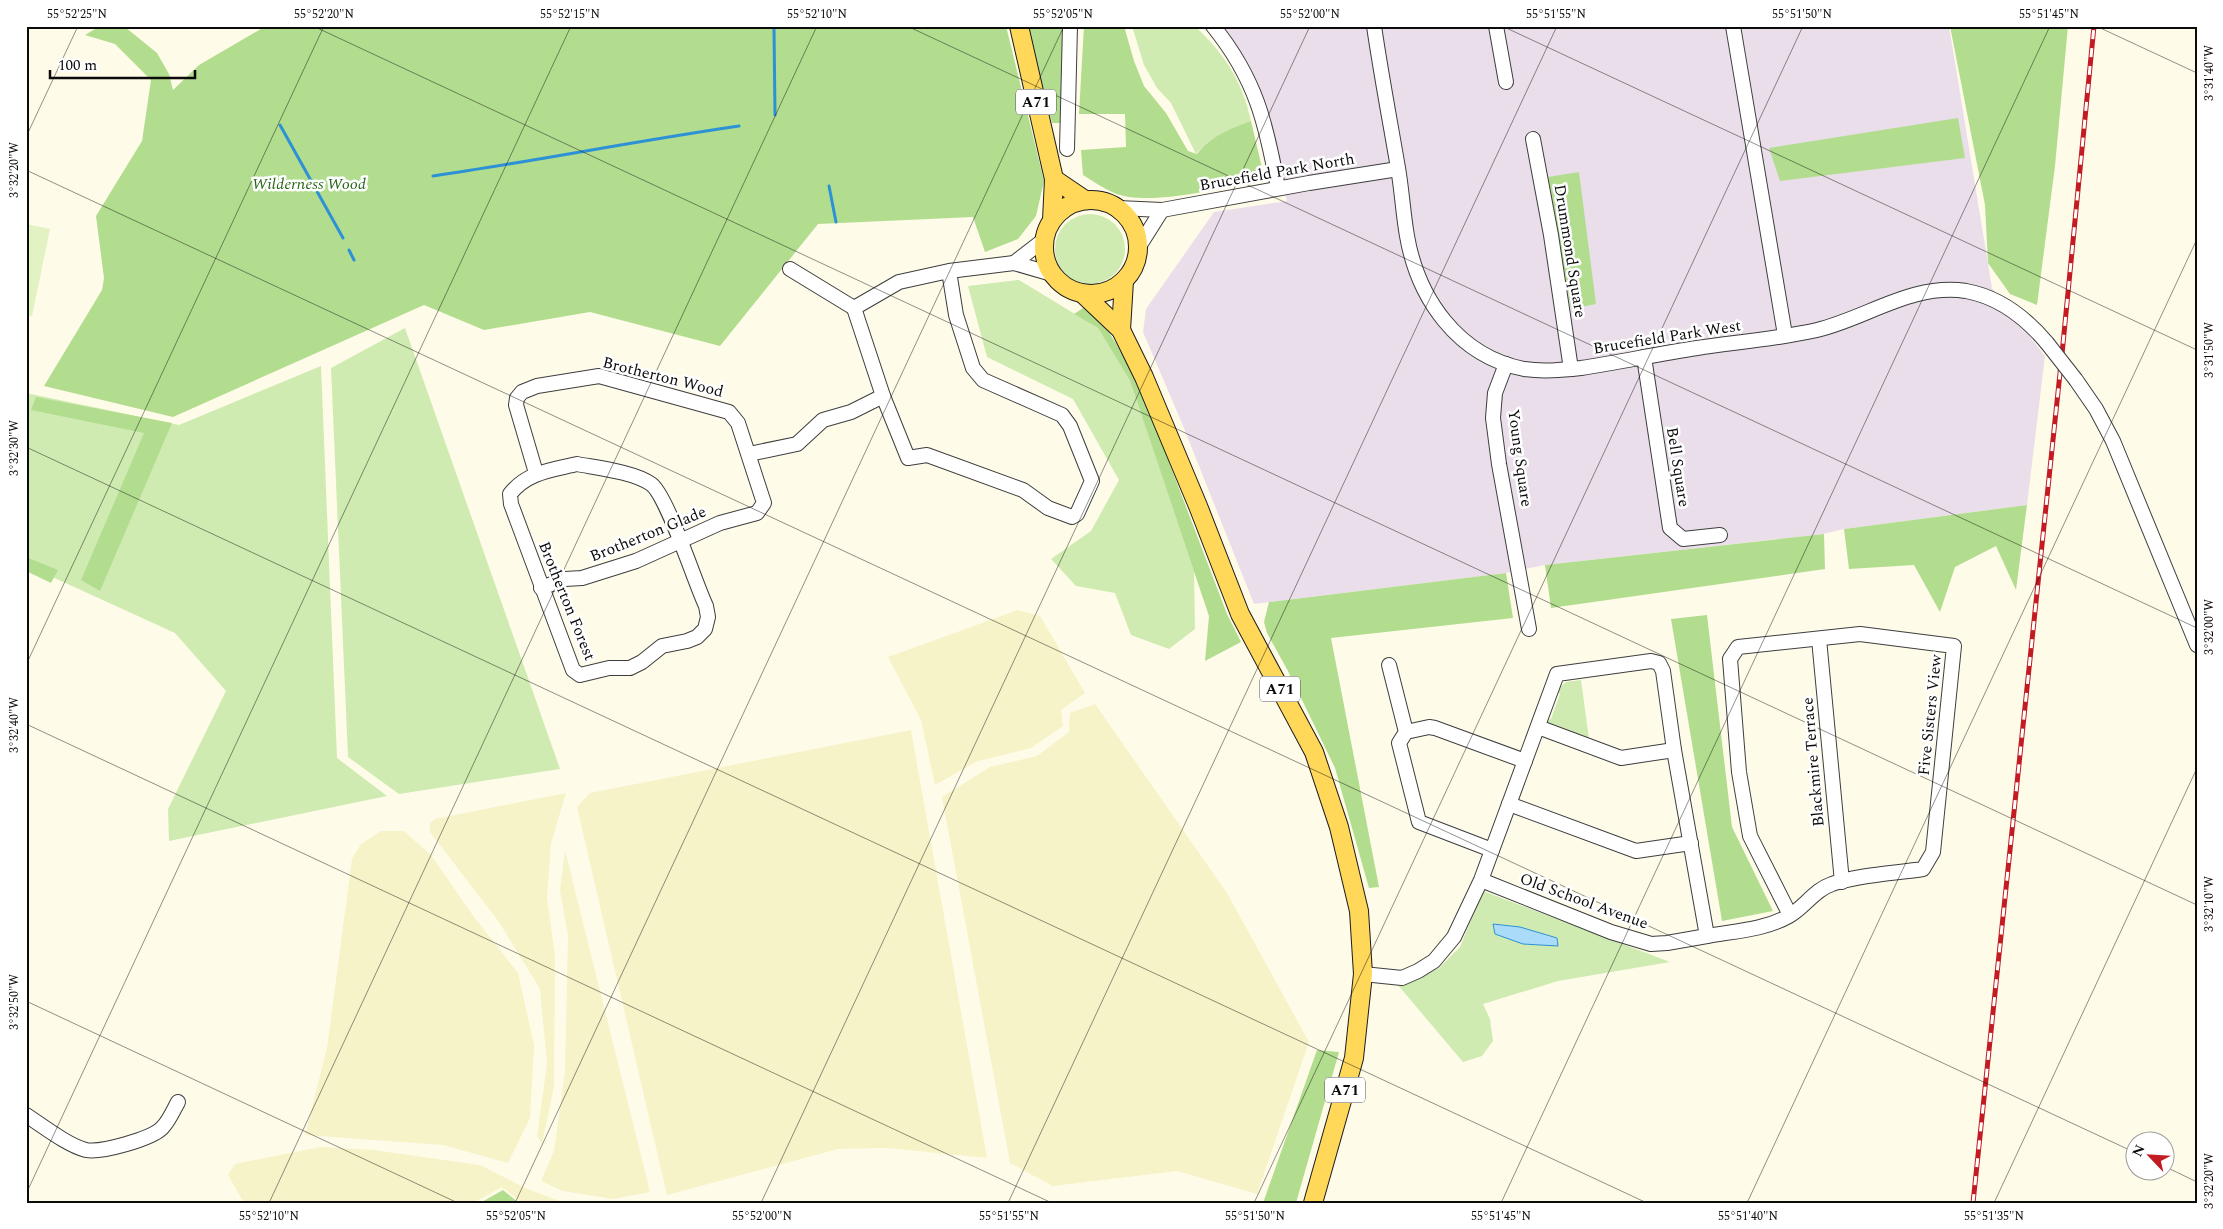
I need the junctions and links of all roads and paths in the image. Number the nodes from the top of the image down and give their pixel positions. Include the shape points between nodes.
1 (1019, 26) edge
2 (1070, 26) edge
3 (1213, 26) edge
4 (1374, 26) edge
5 (1496, 26) edge
6 (1733, 26) edge
7 (1506, 82) dead end
8 (1533, 139) dead end
9 (1067, 149) dead end
10 (1398, 169) junction
11 (1054, 179) junction
12 (1278, 188) junction
13 (1085, 200) junction
14 (1118, 208) junction
15 (1162, 210) junction
16 (1052, 220) junction
17 (1045, 239) junction
18 (1138, 248) junction
19 (1014, 263) junction
20 (790, 269) dead end
21 (948, 271) junction
22 (1052, 274) junction
23 (1124, 281) junction
24 (1083, 294) junction
25 (854, 308) junction
26 (1121, 330) junction
27 (1785, 335) junction
28 (1644, 358) junction
29 (1506, 364) junction
30 (1571, 369) junction
31 (883, 396) junction
32 (749, 454) junction
33 (536, 473) junction
34 (764, 503) joint
35 (1720, 535) dead end
36 (680, 541) junction
37 (541, 588) junction
38 (1529, 629) dead end
39 (1820, 640) junction
40 (2197, 645) edge
41 (1389, 665) dead end
42 (1538, 728) junction
43 (1406, 732) junction
44 (1674, 750) junction
45 (1525, 761) junction
46 (1510, 804) junction
47 (1691, 843) junction
48 (1492, 850) junction
49 (1481, 880) junction
50 (1842, 882) junction
51 (1790, 915) junction
52 (1771, 926) joint
53 (1707, 936) junction
54 (1364, 974) junction
55 (178, 1102) dead end
56 (26, 1115) edge
57 (1313, 1203) edge

1 - 11 main road, A71
2 - 9 street
3 - 12 street via 1254,91 1265,124
4 - 10 street, Brucefield Park West
5 - 7 street
6 - 27 street
8 - 30 street, Drummond Square via 1552,235
10 - 12 street, Brucefield Park North
10 - 29 street, Brucefield Park West via 1407,237 1417,273 1435,309 1462,340
11 - 13 main road
11 - 16 main road, A71
12 - 15 street, Brucefield Park North
13 - 14 main road via 1097,200
13 - 16 main road via 1072,204
14 - 15 street, Brucefield Park North
14 - 18 main road via 1136,232
15 - 18 street
16 - 17 main road, A71
17 - 19 street
17 - 22 main road, A71 via 1044,251
18 - 23 main road, A71 via 1137,260
19 - 21 street
19 - 22 street
20 - 25 street via 826,284
21 - 25 street via 899,282
21 - 31 street via 956,315 973,368 983,380 1062,415 1070,426 1092,480 1077,514 1072,517 1048,508 1023,490 927,455 908,458
22 - 24 main road, A71 via 1060,283
23 - 24 main road, A71 via 1112,290
23 - 26 main road, A71
24 - 26 main road, A71
25 - 31 street
26 - 54 main road, A71 via 1147,384 1240,614 1314,752 1339,827 1359,912
27 - 28 street, Brucefield Park West
27 - 40 street, Brucefield Park West, bridge via 1838,324 1914,294 1947,290 1965,291 1996,301 2024,319 2076,380 2113,441
28 - 30 street, Brucefield Park West
28 - 35 street, Bell Square via 1670,528 1683,539
29 - 30 street, Brucefield Park West via 1547,371
29 - 38 street, Young Square via 1495,393 1493,418
31 - 32 street via 851,412 823,420 797,444
32 - 33 street, Brotherton Wood via 738,422 729,412 599,376 537,386 522,392 517,398 516,405
32 - 34 street, Brotherton Wood
33 - 36 street via 577,464 652,484 661,495
33 - 37 street, Brotherton Forest via 517,485 510,494
34 - 36 street, Brotherton Glade via 757,513
36 - 37 street, Brotherton Glade via 628,564
36 - 37 street, Brotherton Forest via 706,606 705,629 687,642 662,646 630,668 609,668 580,675 573,670
39 - 50 street, Blackmire Terrace
39 - 50 street, Five Sisters View via 1869,634 1954,646 1933,852 1923,869
39 - 51 street, Five Sisters View via 1738,647 1730,659 1739,772 1750,836
41 - 43 street
42 - 44 street via 1621,758
42 - 44 street via 1557,674 1651,661 1659,663 1663,670
42 - 45 street
43 - 45 street via 1435,728
43 - 48 street via 1399,743 1419,822
44 - 47 street
45 - 46 street
46 - 47 street via 1636,851
46 - 48 street
47 - 53 street
48 - 49 street
49 - 53 street, Old School Avenue via 1611,932 1651,944
49 - 54 street via 1454,937 1434,961 1402,978
50 - 51 street, Five Sisters View via 1818,890 1805,905
51 - 52 street, Five Sisters View
52 - 53 street, Old School Avenue
54 - 57 main road, A71 via 1354,1058
55 - 56 street via 163,1128 152,1137 99,1150 74,1146

